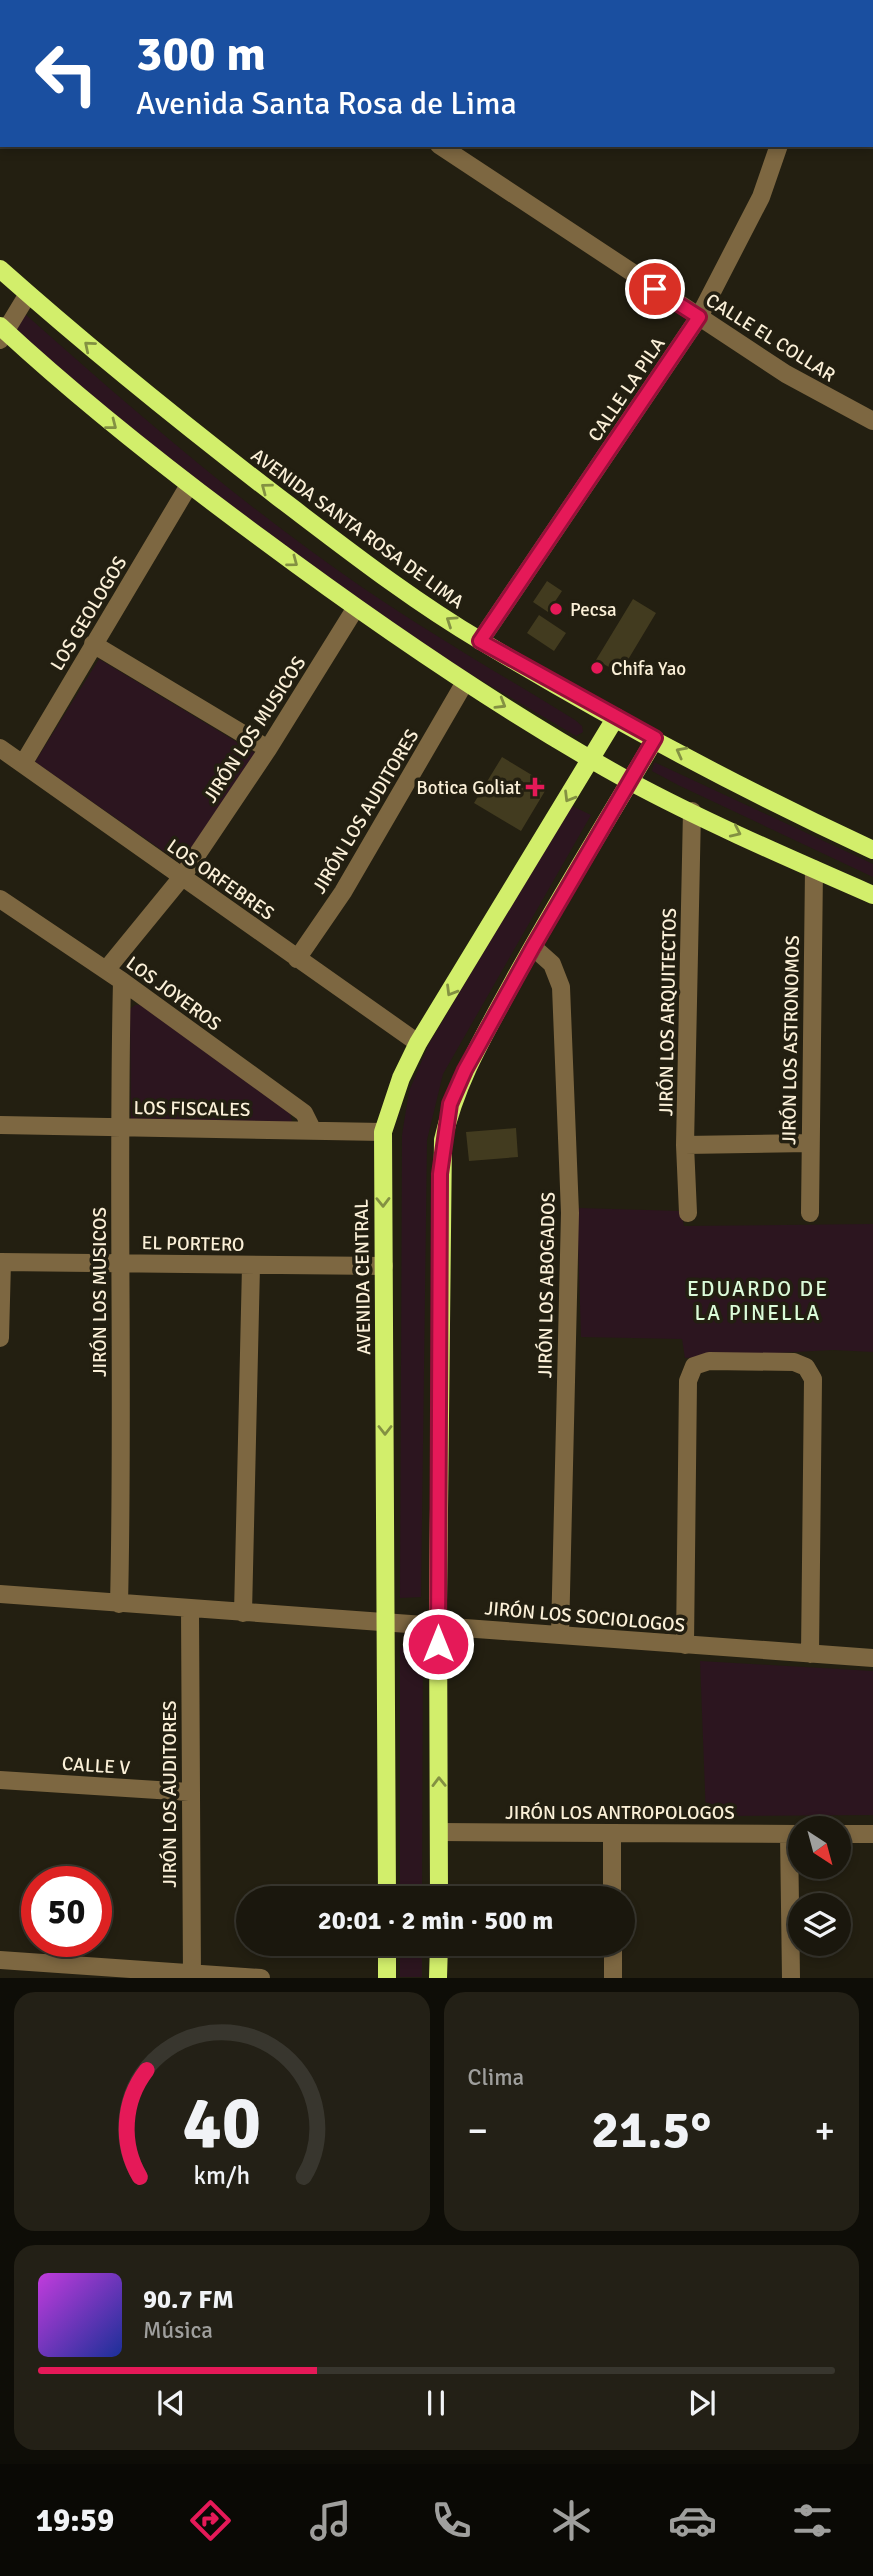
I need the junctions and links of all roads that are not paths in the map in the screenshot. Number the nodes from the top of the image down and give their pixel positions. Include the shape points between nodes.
1 (442, 147) edge
2 (778, 147) edge
3 (0, 269) edge
4 (28, 294) junction
5 (699, 317) junction
6 (2, 332) edge
7 (873, 421) edge
8 (189, 485) junction
9 (355, 608) junction
10 (480, 641) junction
11 (93, 644) junction
12 (466, 682) junction
13 (616, 717) junction
14 (655, 738) junction
15 (0, 748) edge
16 (268, 749) junction
17 (592, 759) junction
18 (23, 764) junction
19 (630, 781) junction
20 (692, 811) junction
21 (873, 850) edge
22 (814, 869) junction
23 (182, 877) junction
24 (873, 895) edge
25 (0, 899) edge
26 (533, 947) junction
27 (297, 959) junction
28 (106, 970) junction
29 (122, 981) junction
30 (418, 1044) junction
31 (0, 1125) edge
32 (118, 1129) junction
33 (313, 1131) junction
34 (383, 1132) junction
35 (810, 1143) junction
36 (685, 1145) junction
37 (688, 1213) dead end
38 (810, 1213) dead end
39 (1, 1262) edge
40 (121, 1263) junction
41 (251, 1266) junction
42 (384, 1266) junction
43 (0, 1338) edge
44 (0, 1594) edge
45 (119, 1604) junction
46 (190, 1610) junction
47 (243, 1612) junction
48 (386, 1620) junction
49 (438, 1625) junction
50 (560, 1635) junction
51 (685, 1645) junction
52 (810, 1654) junction
53 (873, 1658) edge
54 (0, 1780) edge
55 (189, 1792) junction
56 (439, 1832) junction
57 (612, 1834) junction
58 (788, 1834) edge
59 (851, 1834) edge
60 (873, 1834) edge
61 (793, 1880) edge
62 (387, 1886) edge
63 (439, 1886) edge
64 (612, 1886) edge
65 (387, 1956) edge
66 (439, 1956) edge
67 (613, 1956) edge
68 (0, 1960) edge
69 (192, 1975) edge
70 (261, 1978) edge
71 (387, 1978) edge
72 (438, 1978) edge
73 (613, 1978) edge
74 (791, 1978) edge

1 - 5 street, CALLE EL COLLAR
2 - 5 street, CALLE LA PILA via 761,197
3 - 4 main road, AVENIDA SANTA ROSA DE LIMA
4 - 6 street
10 -> 4 main road, AVENIDA SANTA ROSA DE LIMA via 388,580 176,419
5 - 7 street, CALLE EL COLLAR via 786,374
5 - 10 street, CALLE LA PILA
6 -> 8 main road
8 -> 9 main road
8 - 11 street, LOS GEOLOGOS
9 - 12 main road
9 - 16 street, JIRÓN LOS MUSICOS
10 - 13 main road, AVENIDA SANTA ROSA DE LIMA
11 - 16 street
11 - 18 street, LOS GEOLOGOS
12 -> 17 main road
12 - 27 street, JIRÓN LOS AUDITORES via 343,892
13 - 14 main road, AVENIDA SANTA ROSA DE LIMA
13 - 17 main road, AVENIDA CENTRAL
14 - 19 main road
21 -> 14 main road, AVENIDA SANTA ROSA DE LIMA
15 - 18 street, LOS ORFEBRES
16 - 23 street, JIRÓN LOS MUSICOS
17 - 19 main road
17 -> 30 main road, AVENIDA CENTRAL
18 - 23 street, LOS ORFEBRES
19 - 20 main road
19 - 26 main road
20 -> 22 main road
20 - 36 street, JIRÓN LOS ARQUITECTOS
22 - 24 main road
22 - 35 street, JIRÓN LOS ASTRONOMOS
23 - 27 street, LOS ORFEBRES
23 - 28 street, JIRÓN LOS MUSICOS
25 - 28 street, LOS JOYEROS
26 - 49 main road via 465,1070 450,1104 443,1140
26 - 50 street, JIRÓN LOS ABOGADOS via 552,964 561,987 570,1213
27 - 30 street, LOS ORFEBRES
28 - 29 street, LOS JOYEROS
29 - 32 street, JIRÓN LOS MUSICOS
29 - 33 street, LOS JOYEROS via 304,1113
30 - 34 main road, AVENIDA CENTRAL
31 - 32 street, LOS FISCALES
32 - 33 street, LOS FISCALES
32 - 40 street, JIRÓN LOS MUSICOS
33 - 34 street, LOS FISCALES
34 -> 42 main road, AVENIDA CENTRAL
35 - 36 street
35 - 38 street, JIRÓN LOS ASTRONOMOS
36 - 37 street, JIRÓN LOS ARQUITECTOS
39 - 40 street, EL PORTERO
39 - 43 street
40 - 41 street, EL PORTERO
40 - 45 street, JIRÓN LOS MUSICOS
41 - 42 street, EL PORTERO
41 - 47 street
42 -> 48 main road, AVENIDA CENTRAL
44 - 45 street, JIRÓN LOS SOCIOLOGOS
45 - 46 street, JIRÓN LOS SOCIOLOGOS
46 - 47 street, JIRÓN LOS SOCIOLOGOS
46 - 55 street, JIRÓN LOS AUDITORES
47 - 48 street, JIRÓN LOS SOCIOLOGOS
48 - 49 street, JIRÓN LOS SOCIOLOGOS
48 - 62 main road, AVENIDA CENTRAL
49 - 50 street, JIRÓN LOS SOCIOLOGOS
56 -> 49 main road
50 - 51 street, JIRÓN LOS SOCIOLOGOS
51 - 52 street, JIRÓN LOS SOCIOLOGOS
51 - 52 street via 688,1381 694,1367 709,1361 794,1363 806,1367 813,1379
52 - 53 street, JIRÓN LOS SOCIOLOGOS
54 - 55 street, CALLE V
55 - 69 street, JIRÓN LOS AUDITORES
56 - 57 street, JIRÓN LOS ANTROPOLOGOS
56 - 63 main road
57 - 58 street, JIRÓN LOS ANTROPOLOGOS
57 - 64 street
59 - 60 street
61 - 74 street
65 - 71 main road
66 - 72 main road
67 - 73 street
68 - 69 street
69 - 70 street

